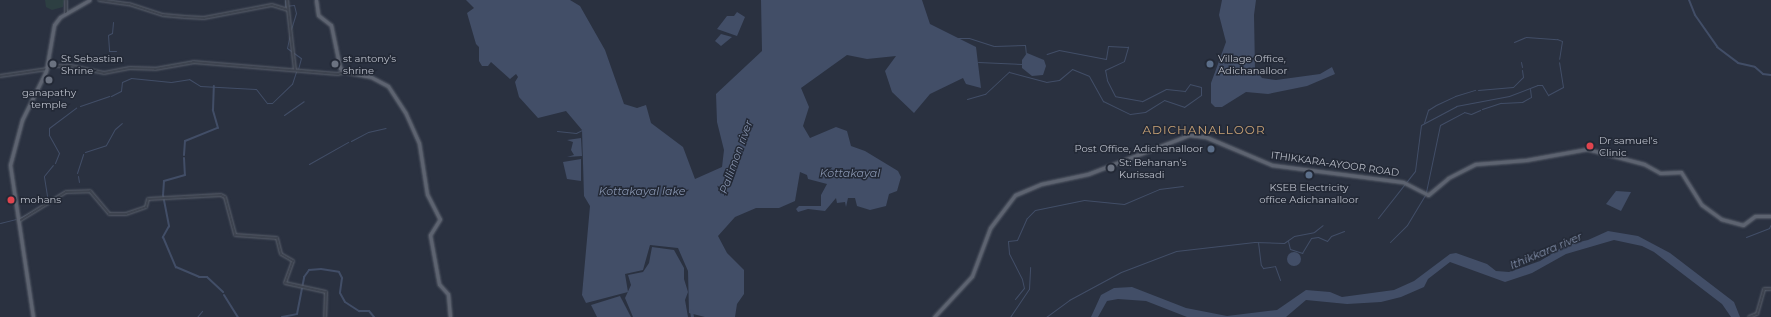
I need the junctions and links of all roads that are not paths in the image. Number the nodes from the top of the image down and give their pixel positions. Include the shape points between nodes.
1 (66, 0) edge
2 (90, 0) edge
3 (99, 0) edge
4 (287, 0) edge
5 (316, 0) edge
6 (288, 7) junction
7 (66, 14) junction
8 (47, 68) junction
9 (295, 70) junction
10 (345, 72) junction
11 (0, 76) edge
12 (1771, 216) edge
13 (19, 221) junction
14 (1771, 289) edge
15 (33, 317) edge
16 (325, 317) edge
17 (450, 317) edge
18 (934, 317) edge
19 (1749, 317) edge

1 - 7 street
2 - 7 main road
3 - 6 street via 129,4 164,15 185,17 217,16 272,5
4 - 6 street
5 - 10 main road via 318,16 331,25 337,63
6 - 9 street
7 - 8 main road via 54,25
8 - 9 street via 71,66 106,73 130,68 155,69 193,62
8 - 11 street
8 - 13 main road via 22,120 10,165
9 - 10 street via 338,74
10 - 17 main road via 371,76 388,86 419,143 427,194 440,219 430,236 439,282 448,294
12 - 18 main road, ITHIKKARA-AYOOR ROAD via 1755,216 1743,225 1721,219 1702,205 1681,172 1660,173 1644,164 1587,149 1526,160 1476,164 1448,178 1428,195 1404,183 1272,165 1206,137 1181,138 1088,174 1040,184 1015,195 990,228 972,276
13 - 15 main road
13 - 16 street via 69,192 90,191 109,214 126,214 146,207 148,199 220,195 225,197 235,235 276,238 281,254 293,261 285,283 326,292
14 - 19 street via 1764,289 1757,314

